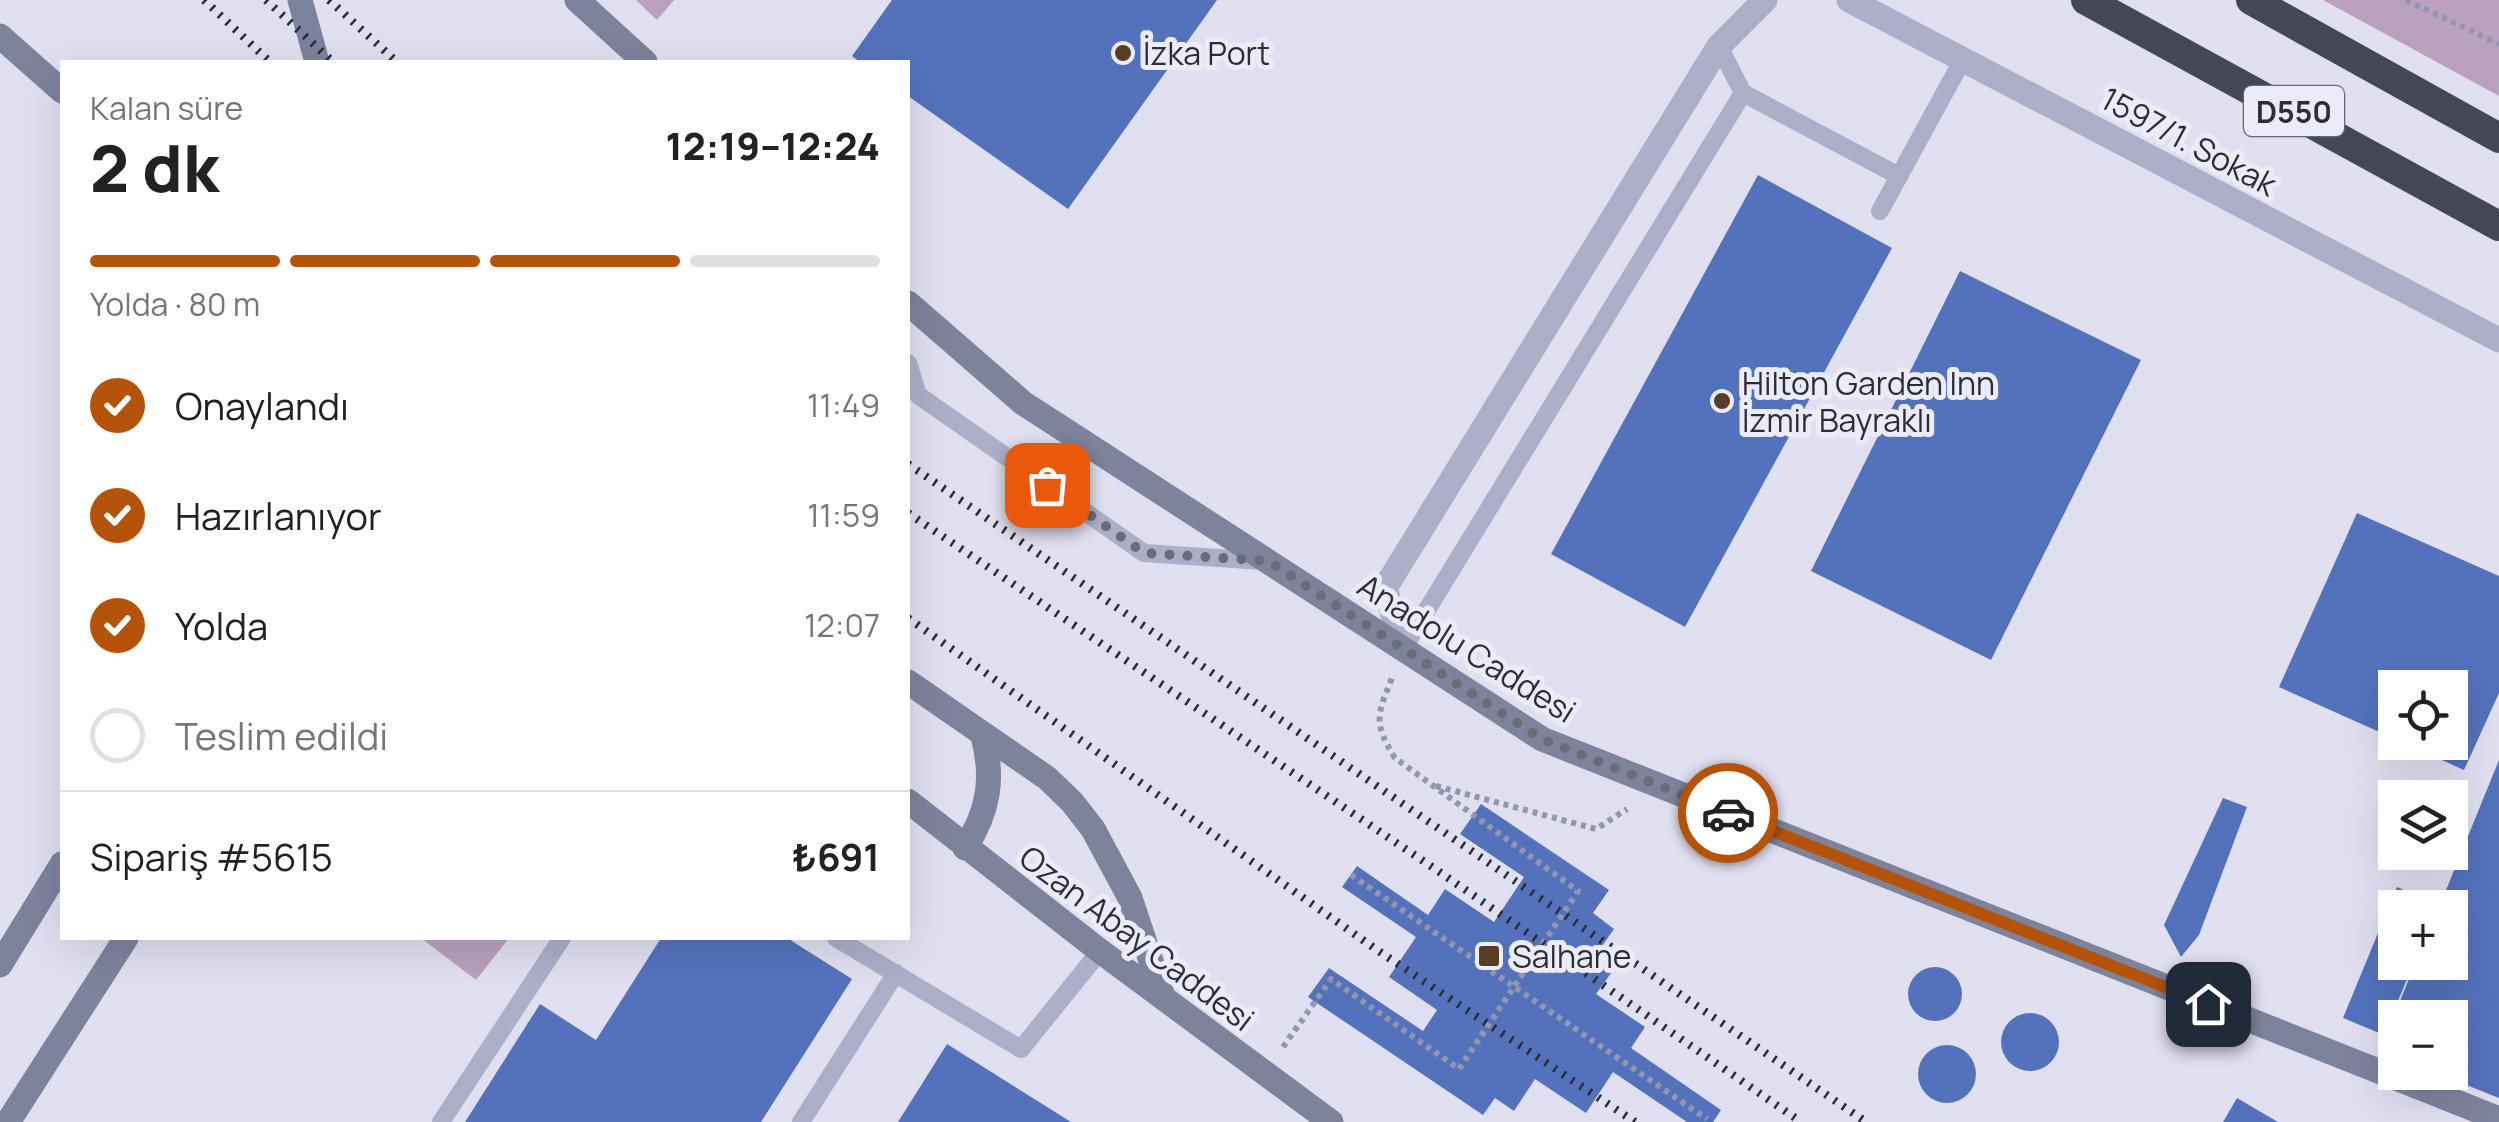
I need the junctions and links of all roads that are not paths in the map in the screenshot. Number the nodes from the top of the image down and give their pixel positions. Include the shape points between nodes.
1 (300, 0) edge
2 (577, 0) edge
3 (1765, 0) edge
4 (1849, 0) edge
5 (2086, 0) edge
6 (2251, 0) edge
7 (0, 36) edge
8 (1719, 46) junction
9 (1963, 59) junction
10 (315, 60) edge
11 (643, 60) edge
12 (60, 89) edge
13 (1743, 93) junction
14 (2499, 138) edge
15 (1899, 176) junction
16 (1880, 211) dead end
17 (2499, 226) edge
18 (910, 305) edge
19 (2499, 340) edge
20 (910, 369) edge
21 (1268, 561) junction
22 (1403, 649) junction
23 (910, 683) edge
24 (982, 736) junction
25 (910, 803) edge
26 (965, 848) junction
27 (60, 867) edge
28 (125, 940) edge
29 (561, 940) edge
30 (839, 940) edge
31 (1100, 951) junction
32 (0, 965) edge
33 (896, 973) junction
34 (1163, 997) junction
35 (2499, 1119) edge
36 (8, 1122) edge
37 (441, 1122) edge
38 (801, 1122) edge
39 (1331, 1122) edge

1 - 10 main road
2 - 11 main road
3 - 8 street
4 - 9 street, 1597/1. Sokak
5 - 17 highway, D550
6 - 14 highway, D550
7 - 12 main road
8 - 13 lane
8 - 22 street via 1385,588
9 - 15 lane
9 - 19 street, 1597/1. Sokak
13 - 15 lane
13 - 22 lane
15 - 16 lane
18 - 21 main road, Anadolu Caddesi via 1023,402
20 - 21 lane via 918,396 1144,553
21 - 22 main road, Anadolu Caddesi
22 - 35 main road, Anadolu Caddesi via 1542,739
23 - 24 main road
24 - 26 main road via 990,785
24 - 34 main road via 1047,778 1094,829 1130,898
25 - 26 main road, Ozan Abay Caddesi
26 - 31 main road, Ozan Abay Caddesi
27 - 32 main road
28 - 36 main road
29 - 37 lane
30 - 33 lane
31 - 33 lane via 1021,1049
31 - 34 main road, Ozan Abay Caddesi
33 - 38 lane
34 - 39 main road, Ozan Abay Caddesi

